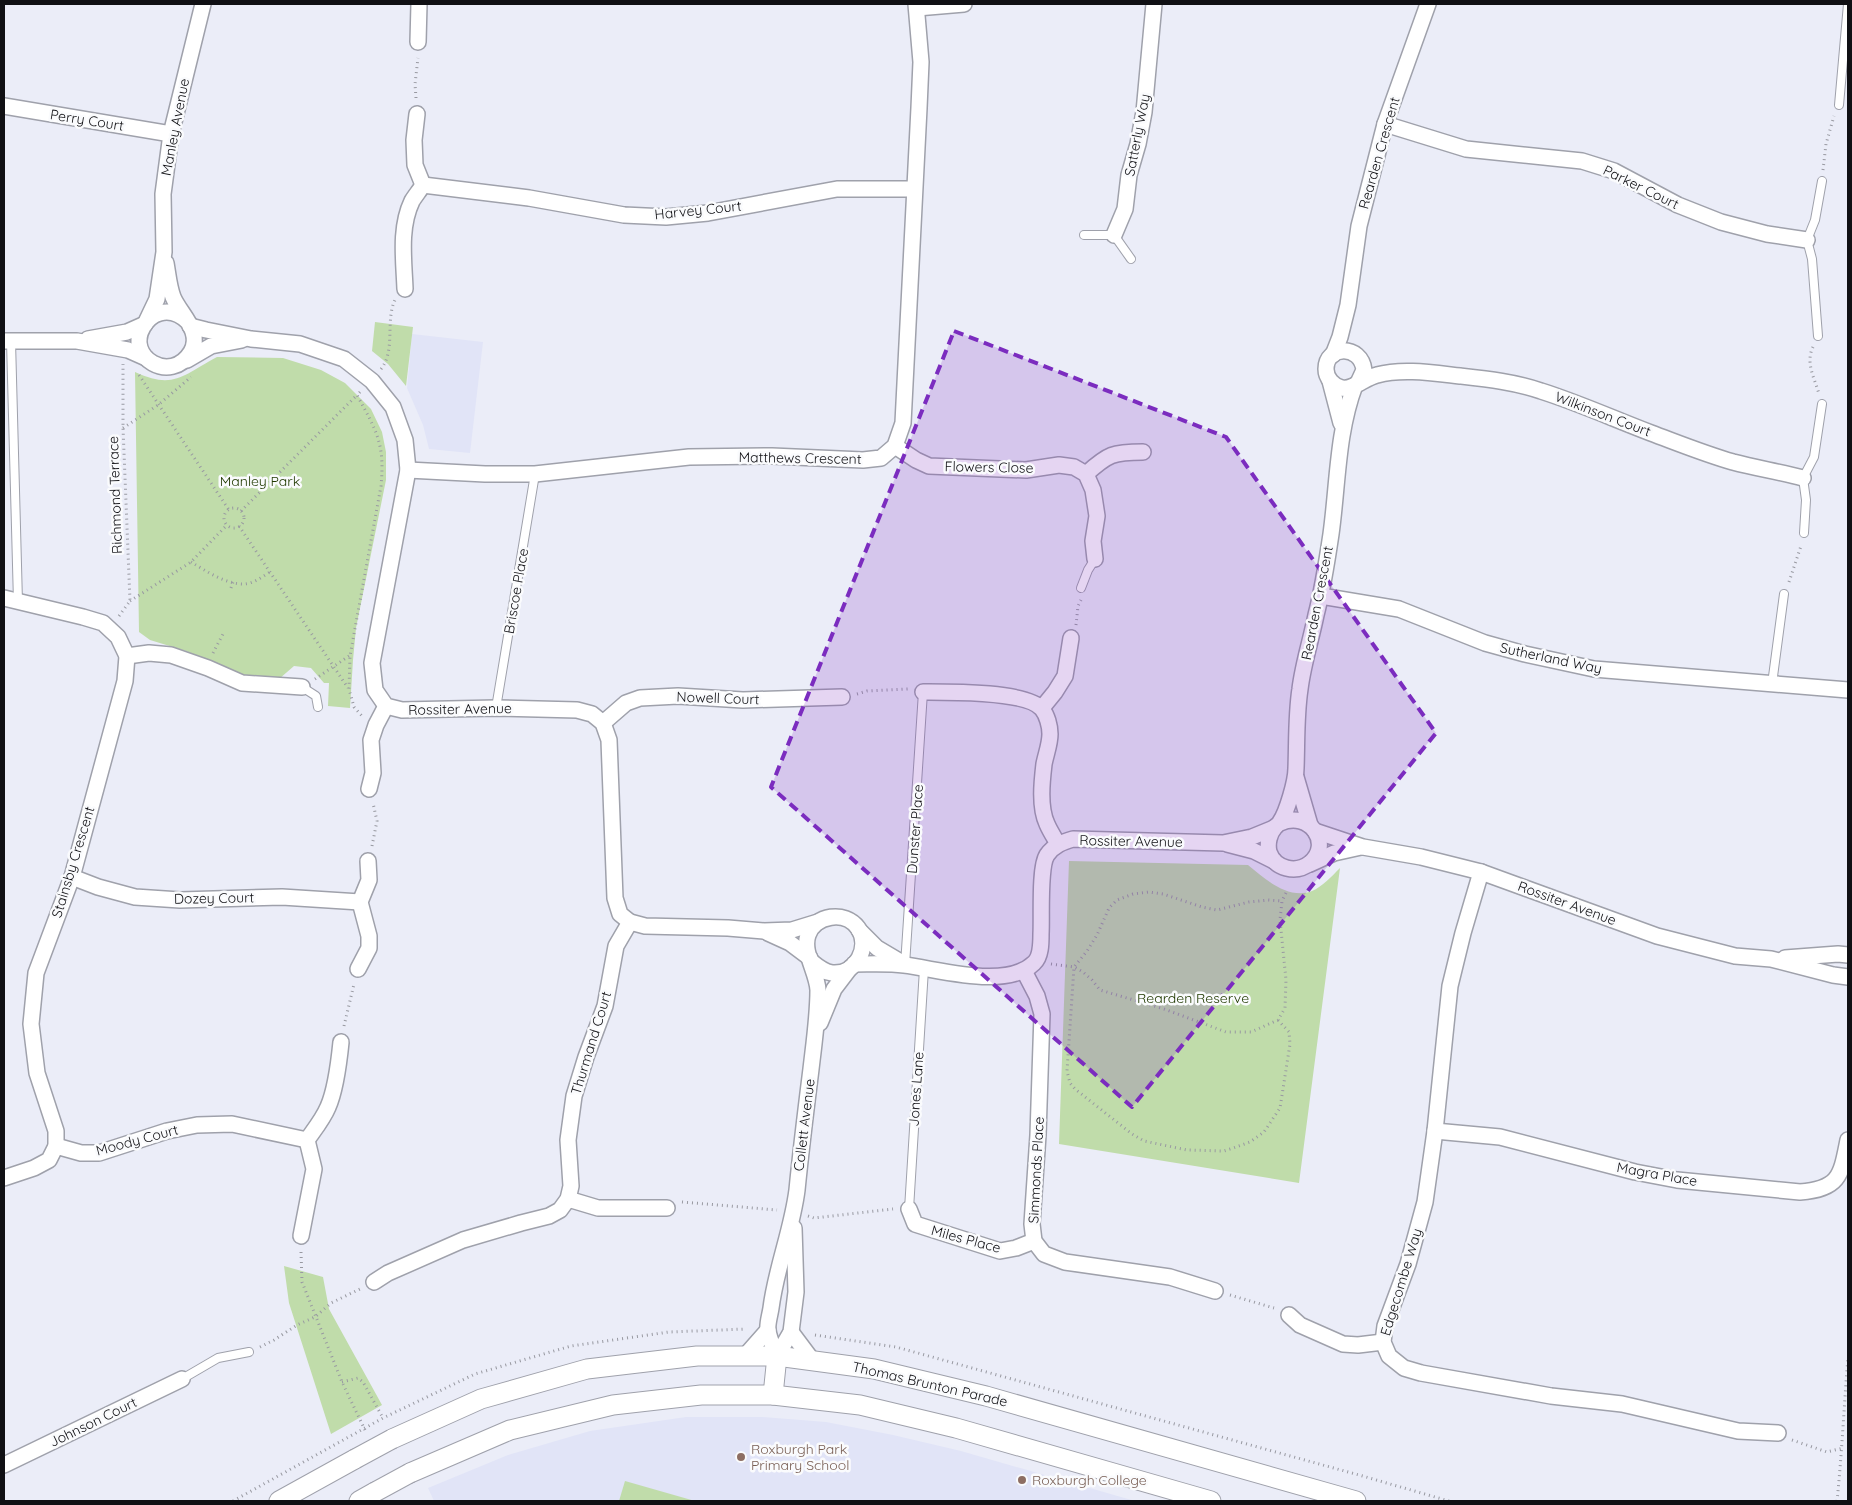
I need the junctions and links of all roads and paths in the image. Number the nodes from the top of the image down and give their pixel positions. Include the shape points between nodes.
1 (203, 4) edge
2 (419, 4) edge
3 (964, 4) edge
4 (1154, 4) edge
5 (1428, 4) edge
6 (1848, 4) edge
7 (916, 6) edge
8 (418, 42) joint
9 (1839, 105) joint
10 (4, 106) edge
11 (417, 114) joint
12 (1385, 124) junction
13 (171, 134) junction
14 (1822, 181) joint
15 (423, 185) junction
16 (914, 189) junction
17 (1084, 235) dead end
18 (1114, 235) junction
19 (1807, 240) junction
20 (164, 252) junction
21 (1131, 259) dead end
22 (405, 288) joint
23 (1348, 305) junction
24 (146, 322) junction
25 (189, 324) junction
26 (1818, 336) joint
27 (251, 339) junction
28 (8, 341) edge
29 (76, 341) junction
30 (1333, 354) junction
31 (126, 356) junction
32 (1359, 356) junction
33 (146, 358) junction
34 (185, 360) junction
35 (129, 367) dead end
36 (135, 372) dead end
37 (1399, 372) junction
38 (196, 374) dead end
39 (372, 381) junction
40 (1330, 381) junction
41 (1356, 384) junction
42 (357, 395) junction
43 (1822, 404) joint
44 (158, 405) junction
45 (123, 428) junction
46 (1342, 430) junction
47 (895, 446) junction
48 (1143, 452) dead end
49 (408, 470) junction
50 (535, 474) junction
51 (1086, 474) junction
52 (1803, 478) junction
53 (229, 510) junction
54 (240, 511) junction
55 (227, 525) junction
56 (239, 526) junction
57 (1804, 533) joint
58 (1095, 560) joint
59 (191, 562) junction
60 (270, 572) junction
61 (233, 582) junction
62 (231, 588) dead end
63 (1081, 588) joint
64 (1784, 594) joint
65 (1321, 596) junction
66 (11, 600) edge
67 (130, 601) junction
68 (118, 637) junction
69 (1071, 638) joint
70 (126, 656) junction
71 (350, 656) junction
72 (333, 667) junction
73 (1772, 684) junction
74 (302, 687) junction
75 (349, 689) junction
76 (1848, 690) edge
77 (923, 692) junction
78 (842, 697) joint
79 (386, 706) junction
80 (318, 707) dead end
81 (496, 708) junction
82 (1042, 708) junction
83 (603, 723) junction
84 (376, 725) junction
85 (1296, 775) junction
86 (370, 789) joint
87 (1277, 825) junction
88 (1312, 828) junction
89 (1223, 843) junction
90 (1058, 844) junction
91 (1363, 847) junction
92 (368, 861) joint
93 (1274, 861) junction
94 (1309, 864) junction
95 (1481, 872) junction
96 (72, 877) junction
97 (1286, 891) dead end
98 (1282, 901) junction
99 (360, 902) junction
100 (630, 922) junction
101 (818, 922) junction
102 (858, 928) junction
103 (764, 931) junction
104 (1848, 955) edge
105 (1771, 959) junction
106 (811, 960) junction
107 (1036, 961) junction
108 (905, 965) junction
109 (852, 966) junction
110 (1074, 967) junction
111 (358, 969) joint
112 (924, 969) junction
113 (1024, 972) junction
114 (1848, 977) edge
115 (1278, 1020) junction
116 (815, 1034) junction
117 (341, 1042) joint
118 (1435, 1131) junction
119 (307, 1140) junction
120 (1848, 1140) edge
121 (56, 1146) junction
122 (4, 1178) edge
123 (568, 1199) junction
124 (667, 1208) dead end
125 (909, 1208) joint
126 (793, 1217) junction
127 (301, 1236) joint
128 (1034, 1241) junction
129 (374, 1282) joint
130 (1215, 1291) joint
131 (1289, 1315) joint
132 (315, 1317) junction
133 (768, 1330) junction
134 (791, 1332) junction
135 (1383, 1342) junction
136 (249, 1352) joint
137 (745, 1356) junction
138 (777, 1356) junction
139 (1848, 1357) edge
140 (812, 1360) junction
141 (182, 1379) joint
142 (342, 1382) junction
143 (773, 1395) junction
144 (383, 1418) dead end
145 (1778, 1433) joint
146 (369, 1438) dead end
147 (1843, 1448) junction
148 (4, 1465) edge
149 (367, 1497) edge
150 (280, 1501) edge
151 (1211, 1501) edge
152 (1356, 1501) edge
153 (1837, 1501) edge

1 - 13 street, Manley Avenue
2 - 8 street
3 - 7 street
4 - 18 street, Satterly Way via 1144,112 1128,175 1125,209
5 - 12 street, Rearden Crescent
6 - 9 lane
7 - 16 street via 921,62
8 - 11 path via 414,84
9 - 14 path via 1826,144
10 - 13 street, Perry Court
11 - 15 street via 415,165
12 - 19 street, Parker Court via 1466,149 1582,161 1614,171 1678,205 1721,222
12 - 23 street, Rearden Crescent via 1358,226
13 - 20 street, Manley Avenue via 163,194
14 - 19 lane via 1815,220
15 - 16 street, Harvey Court via 529,198 624,215 666,216 708,212 837,189
15 - 22 street via 412,202 403,240
16 - 47 street via 903,423
17 - 18 lane
18 - 21 lane
19 - 26 lane via 1812,260
20 - 24 street, Manley Avenue via 157,299
20 - 25 street, Manley Avenue via 173,297
22 - 39 path via 394,302 384,366
23 - 30 street, Rearden Crescent
23 - 32 street, Rearden Crescent via 1352,338
24 - 25 street via 165,312 174,313
24 - 29 street via 127,332
24 - 33 street via 140,331 139,341
25 - 27 street
25 - 34 street via 194,340 193,349
26 - 43 path via 1810,352 1811,371
27 - 34 street via 211,346
27 - 39 street via 300,344 344,359
28 - 29 street
28 - 66 lane
29 - 31 street
30 - 32 street via 1345,350
30 - 40 street via 1326,367
31 - 33 street
31 - 35 path
31 - 45 path, Richmond Terrace
32 - 37 street, Wilkinson Court
32 - 41 street via 1364,370
33 - 34 street via 168,368
36 - 44 path
37 - 41 street, Wilkinson Court via 1377,375
37 - 52 street, Wilkinson Court via 1489,379 1540,390 1733,461
38 - 44 path
39 - 42 path
39 - 49 street via 393,407 405,440
40 - 41 street via 1345,388
40 - 46 street, Rearden Crescent
41 - 46 street, Rearden Crescent
42 - 54 path
42 - 71 path via 380,441 383,463
43 - 52 lane via 1814,457
44 - 45 path
44 - 53 path
45 - 67 path, Richmond Terrace
46 - 65 street, Rearden Crescent
47 - 50 street, Matthews Crescent via 880,458 862,460 689,457
47 - 51 street, Flowers Close via 929,466 1026,470 1059,465 1074,467
48 - 51 street via 1119,452 1102,460
49 - 50 street, Matthews Crescent
49 - 79 street via 372,663 375,690
50 - 81 lane, Briscoe Place
51 - 58 street via 1093,490 1097,516 1093,541
52 - 57 lane via 1806,500
53 - 54 path via 235,508
53 - 55 path via 224,517
54 - 56 path via 243,519
55 - 56 path
55 - 59 path
56 - 60 path
57 - 64 path
58 - 63 lane
59 - 61 path via 208,573
59 - 67 path
60 - 61 path via 245,584
60 - 72 path
61 - 62 path
63 - 69 path via 1084,595 1078,606 1077,623
64 - 73 lane
65 - 73 street, Sutherland Way via 1400,609 1485,643 1594,669
65 - 85 street, Rearden Crescent via 1300,689
66 - 68 street via 83,617 103,624
67 - 68 path via 119,614
68 - 70 street, Stainsby Crescent
69 - 82 street via 1065,676
70 - 74 street via 171,655 242,683
70 - 96 street, Stainsby Crescent via 125,680
71 - 72 path
71 - 75 path
72 - 74 path
72 - 75 path
73 - 76 street, Sutherland Way
74 - 80 lane via 316,696
75 - 84 path via 354,707 363,718
77 - 78 path via 893,690
77 - 82 street via 956,691 1008,696
77 - 108 lane, Dunster Place
78 - 83 street, Nowell Court via 743,700 678,696 640,698 626,703
79 - 81 street, Rossiter Avenue via 402,710
79 - 84 street
81 - 83 street, Rossiter Avenue via 577,710 592,714
82 - 90 street via 1050,733 1042,806 1046,823
83 - 100 street via 609,740 615,898 620,914
84 - 86 street via 371,740 373,772
85 - 87 street, Rearden Crescent
85 - 88 street, Rearden Crescent
86 - 92 path via 377,821
87 - 88 street via 1295,819
87 - 89 street, Rossiter Avenue via 1252,837
87 - 93 street via 1268,845
88 - 91 street, Rossiter Avenue
88 - 94 street via 1318,837 1318,852
89 - 90 street, Rossiter Avenue via 1073,839
89 - 93 street, Rossiter Avenue via 1254,850
90 - 107 street via 1047,855 1043,870 1041,945
91 - 94 street, Rossiter Avenue via 1334,853
91 - 95 street, Rossiter Avenue
92 - 99 street via 369,880
93 - 94 street via 1291,870
95 - 105 street, Rossiter Avenue via 1657,936 1735,956
95 - 118 street, Edgecombe Way via 1450,986
96 - 99 street, Dozey Court via 135,897 180,900 282,897
96 - 121 street, Stainsby Crescent via 36,973 31,1024 36,1073 56,1131
97 - 98 path
98 - 110 path via 1249,902 1217,910 1164,894 1133,894 1117,900 1109,908 1097,935
98 - 115 path via 1280,937 1286,980 1285,1008
99 - 111 street via 370,936 369,948
100 - 103 street via 645,926
100 - 123 street, Thurmand Court via 616,946 605,1006 574,1096 568,1140 571,1186
101 - 102 street via 837,916
101 - 103 street via 792,930
101 - 106 street via 806,944
102 - 108 street via 877,948
102 - 109 street via 862,947
103 - 106 street via 790,943
104 - 105 street, Rossiter Avenue
105 - 114 street, Rossiter Avenue
106 - 109 street via 822,970 831,972 841,972
106 - 116 street, Collett Avenue via 818,988
107 - 110 path
107 - 113 street
108 - 109 street
108 - 112 street
109 - 116 street, Collett Avenue via 834,989
110 - 115 path via 1100,990 1226,1032 1251,1032
110 - 115 path via 1067,1071 1070,1083 1132,1134 1157,1145 1224,1151 1250,1142 1264,1132 1280,1108 1290,1044 1289,1032
111 - 117 path via 346,1009
112 - 113 street via 972,976 1010,976
112 - 125 lane, Jones Lane
113 - 128 street, Simmonds Place via 1038,996 1042,1014 1032,1224
116 - 126 street, Collett Avenue
117 - 119 street via 328,1107
118 - 120 street, Magra Place via 1500,1137 1677,1180 1800,1192 1834,1184
118 - 135 street, Edgecombe Way via 1425,1202 1408,1264 1385,1326
119 - 121 street, Moody Court via 232,1124 197,1125 167,1131 99,1153 82,1153
119 - 127 street via 314,1169
121 - 122 street via 49,1160
123 - 124 street via 598,1208
123 - 129 street via 560,1210 549,1216 463,1240
125 - 128 street, Miles Place via 915,1224 1000,1251
126 - 133 street, Collett Avenue via 773,1289
126 - 134 street, Collett Avenue via 796,1292
127 - 132 path via 302,1282
128 - 130 street, Simmonds Place via 1044,1254 1065,1262 1170,1278
129 - 132 path via 331,1303
130 - 131 path via 1262,1303
131 - 135 street via 1300,1325 1343,1344
132 - 136 path
132 - 142 path
133 - 137 street
133 - 138 street, Collett Avenue
134 - 138 street, Collett Avenue
134 - 140 street
135 - 145 street, Edgecombe Way via 1388,1356 1404,1368 1421,1373 1551,1396 1622,1404 1738,1431
136 - 141 lane via 218,1358
137 - 138 street, Thomas Brunton Parade
137 - 150 street, Thomas Brunton Parade, bridge via 697,1356 587,1369 481,1399 392,1439
138 - 140 street, Thomas Brunton Parade
138 - 143 street, Collett Avenue
139 - 147 path
140 - 152 street, Thomas Brunton Parade via 874,1369 986,1396
141 - 148 street, Johnson Court
142 - 144 path via 358,1378 363,1382
142 - 146 path
143 - 149 street, bridge via 702,1395 613,1405 510,1430 410,1473
143 - 151 street via 860,1405 956,1428
145 - 147 path via 1827,1452
147 - 153 path

